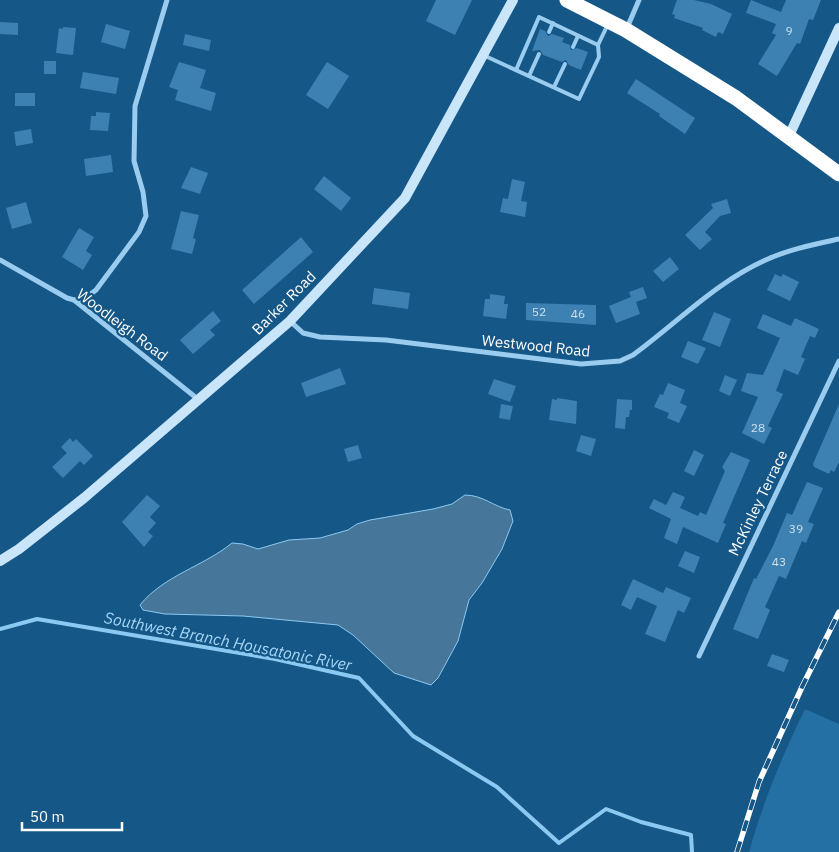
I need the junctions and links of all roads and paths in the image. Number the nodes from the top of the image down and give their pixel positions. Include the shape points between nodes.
1 (167, 0) edge
2 (513, 0) edge
3 (567, 0) edge
4 (639, 0) edge
5 (609, 22) junction
6 (553, 24) junction
7 (839, 28) edge
8 (626, 30) junction
9 (549, 32) dead end
10 (578, 36) junction
11 (598, 45) junction
12 (573, 47) dead end
13 (539, 54) dead end
14 (483, 55) junction
15 (566, 64) dead end
16 (516, 70) junction
17 (530, 76) junction
18 (554, 88) junction
19 (788, 138) junction
20 (839, 174) edge
21 (839, 239) edge
22 (0, 260) edge
23 (74, 300) junction
24 (290, 321) junction
25 (839, 361) edge
26 (200, 401) junction
27 (0, 561) edge
28 (699, 656) dead end

1 - 23 street via 135,106 134,161 146,216 139,232 96,290 84,299
2 - 14 street, Barker Road
3 - 5 highway
4 - 8 street
5 - 8 highway
5 - 11 lane
6 - 9 lane
6 - 10 lane
6 - 16 lane via 539,17
7 - 19 street
8 - 19 highway via 736,98
10 - 11 lane
10 - 12 lane
11 - 18 lane via 599,57 579,99
13 - 17 lane
14 - 16 lane
14 - 24 street, Barker Road via 405,198
15 - 18 lane
16 - 17 lane
17 - 18 lane
19 - 20 highway
21 - 24 street, Westwood Road via 770,258 746,270 718,287 633,355 602,364 534,360 386,340 320,337 303,333
22 - 23 street, Woodleigh Road
23 - 26 street, Woodleigh Road
24 - 26 street, Barker Road
25 - 28 street, McKinley Terrace
26 - 27 street, Barker Road via 77,504

